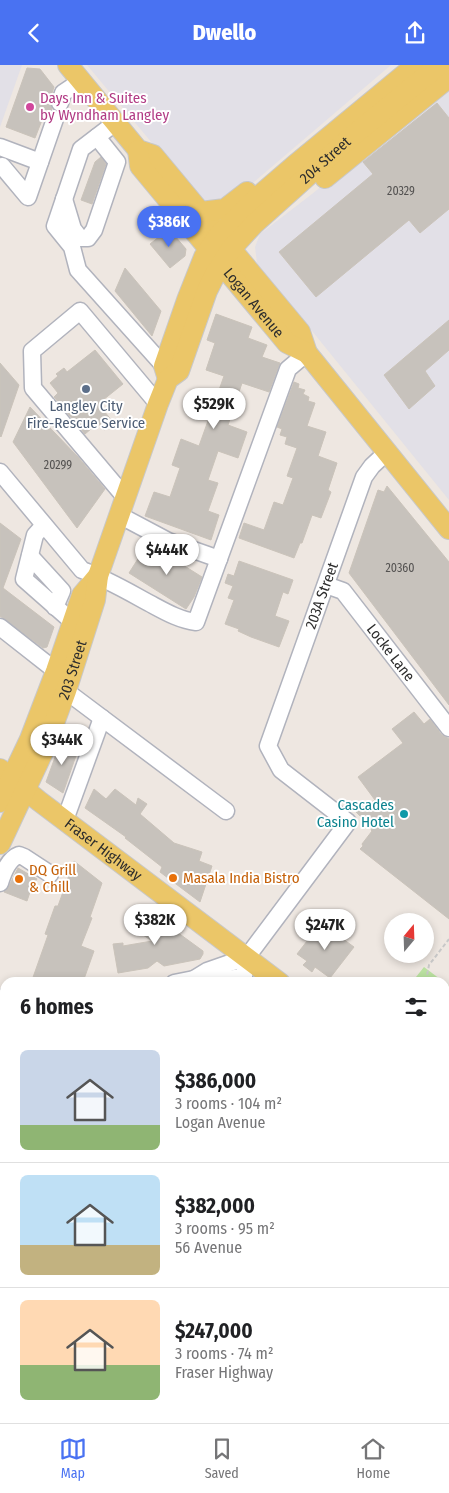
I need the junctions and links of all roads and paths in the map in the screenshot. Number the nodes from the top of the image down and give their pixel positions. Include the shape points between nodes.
1 (68, 65) edge
2 (439, 65) edge
3 (412, 70) edge
4 (449, 73) edge
5 (81, 81) junction
6 (60, 103) dead end
7 (55, 119) dead end
8 (115, 123) junction
9 (97, 137) junction
10 (0, 147) edge
11 (138, 150) junction
12 (40, 162) junction
13 (2, 166) dead end
14 (64, 199) junction
15 (277, 204) junction
16 (201, 212) junction
17 (220, 249) junction
18 (240, 287) junction
19 (207, 291) junction
20 (307, 353) junction
21 (166, 372) junction
22 (158, 404) junction
23 (386, 453) junction
24 (0, 472) edge
25 (122, 506) junction
26 (44, 525) junction
27 (449, 529) edge
28 (219, 559) junction
29 (98, 575) junction
30 (326, 585) junction
31 (73, 620) junction
32 (0, 627) edge
33 (56, 671) junction
34 (66, 691) junction
35 (102, 718) junction
36 (449, 728) edge
37 (12, 779) edge
38 (0, 801) edge
39 (226, 811) dead end
40 (65, 821) junction
41 (0, 844) edge
42 (50, 873) dead end
43 (0, 883) edge
44 (449, 939) edge
45 (247, 957) junction
46 (236, 977) edge
47 (272, 977) edge
48 (428, 977) edge

1 - 5 main road, Logan Avenue
2 - 3 main road, 204 Street
3 - 15 main road, 204 Street via 350,138
3 - 16 main road via 311,135 225,209
3 - 17 main road, 204 Street via 282,176
4 - 15 main road via 448,79 313,187
5 - 6 street via 63,93
5 - 8 main road, Logan Avenue
7 - 12 street
8 - 9 street
8 - 11 main road, Logan Avenue
9 - 14 street via 81,149
9 - 14 street via 117,162 94,230 88,238 80,238 73,229
10 - 12 street
11 - 16 main road, Logan Avenue via 154,155
11 - 17 main road, Logan Avenue via 140,166
12 - 13 street via 28,197
14 - 21 street via 55,226 72,247 78,270
15 - 17 main road, 204 Street
16 - 17 main road, Logan Avenue
17 - 18 main road, Logan Avenue
17 - 19 main road, 203 Street
17 - 20 main road, Logan Avenue via 300,332
17 - 21 main road, 203 Street via 198,269
18 - 19 main road
18 - 20 main road, Logan Avenue via 287,343
19 - 21 main road, 203 Street via 179,371
20 - 23 main road, Logan Avenue
20 - 28 street via 288,369
21 - 22 main road, 203 Street
22 - 25 main road, 203 Street
22 - 25 street via 80,311 32,351 32,388
23 - 27 main road, Logan Avenue
23 - 30 street, 203A Street via 364,477
24 - 26 street
25 - 28 street via 168,541
25 - 29 main road, 203 Street
26 - 29 street via 82,570
26 - 31 street via 35,535 24,579
28 - 29 street via 196,622 167,612
29 - 31 main road, 203 Street via 82,595
29 - 34 main road, 203 Street via 95,600
30 - 36 street, Locke Lane via 342,591
30 - 45 street, 203A Street via 268,746 281,770 348,822
31 - 33 main road, 203 Street
32 - 33 street
33 - 37 main road, 203 Street
34 - 35 street
34 - 37 main road, 203 Street via 44,750
35 - 39 street
35 - 40 street
37 - 38 main road, 203 Street
37 - 40 main road, Fraser Highway
37 - 41 main road, 203 Street
40 - 45 main road, Fraser Highway
42 - 43 street via 19,855 4,871
44 - 48 path via 429,965
45 - 46 street via 244,976
45 - 47 main road, Fraser Highway

